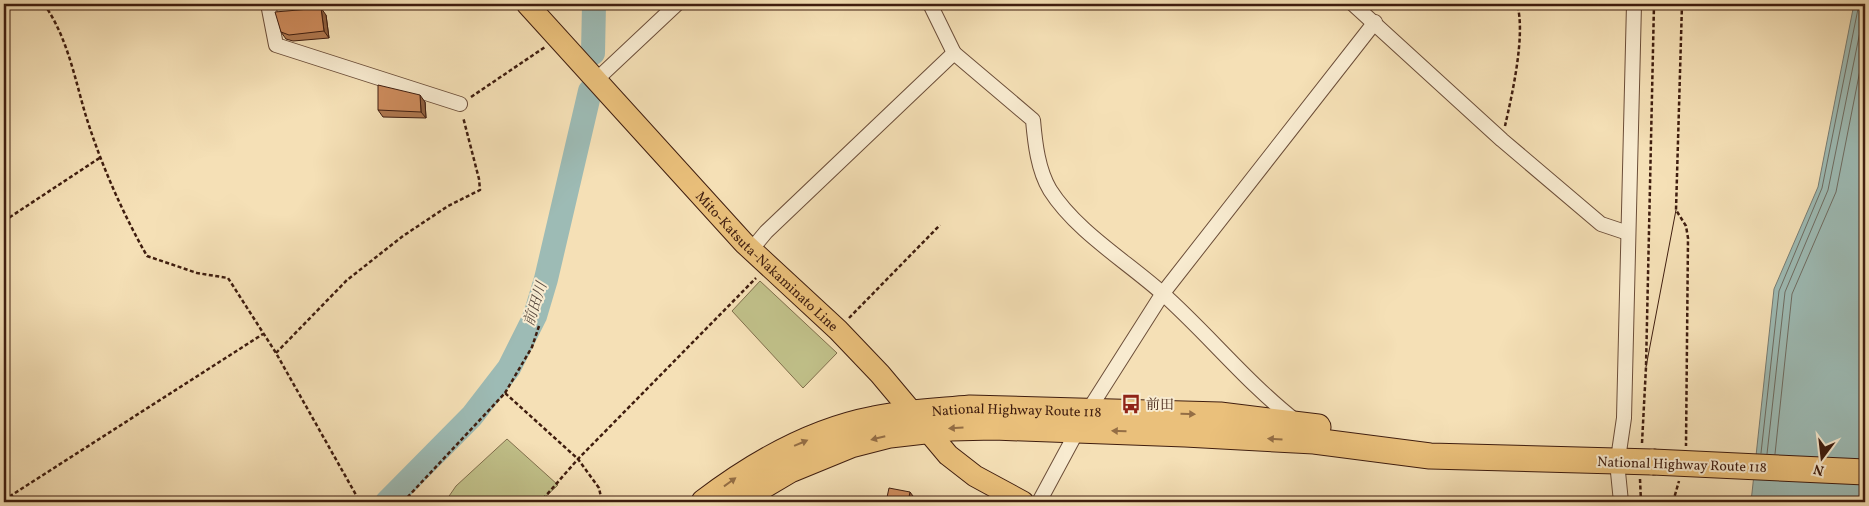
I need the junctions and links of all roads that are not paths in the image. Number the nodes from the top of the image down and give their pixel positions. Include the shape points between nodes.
1 (268, 4) edge
2 (527, 4) edge
3 (677, 4) edge
4 (930, 4) edge
5 (1353, 4) edge
6 (1634, 4) edge
7 (1375, 22) junction
8 (954, 53) junction
9 (595, 81) junction
10 (460, 104) road end
11 (1628, 233) junction
12 (751, 250) junction
13 (1163, 293) junction
14 (1084, 420) junction
15 (919, 421) junction
16 (1306, 432) junction
17 (1629, 462) junction
18 (1865, 472) edge
19 (704, 502) edge
20 (736, 502) edge
21 (1023, 502) edge
22 (1039, 502) edge
23 (1620, 502) edge

1 - 10 street via 276,45
2 - 9 main road, Mito-Katsuta-Nakaminato Line
3 - 9 street
4 - 8 street
5 - 7 street
6 - 11 street
7 - 11 street via 1502,140 1602,224
7 - 13 street
8 - 12 street
8 - 13 street via 1033,120 1036,150 1049,188 1065,211
9 - 12 main road, Mito-Katsuta-Nakaminato Line
11 - 17 street via 1624,418
12 - 15 main road, Mito-Katsuta-Nakaminato Line via 838,330 886,380
13 - 14 street
13 - 16 street
14 - 15 highway, National Highway Route 118 via 994,427
14 - 16 highway, National Highway Route 118
14 - 22 street
19 -> 15 highway, National Highway Route 118 via 745,472 828,432 860,422
15 -> 20 highway, National Highway Route 118 via 822,455
15 - 21 main road, Mito-Katsuta-Nakaminato Line via 948,455 975,476
16 - 17 highway, National Highway Route 118 via 1430,456
17 - 18 highway, National Highway Route 118, bridge
17 - 23 street

